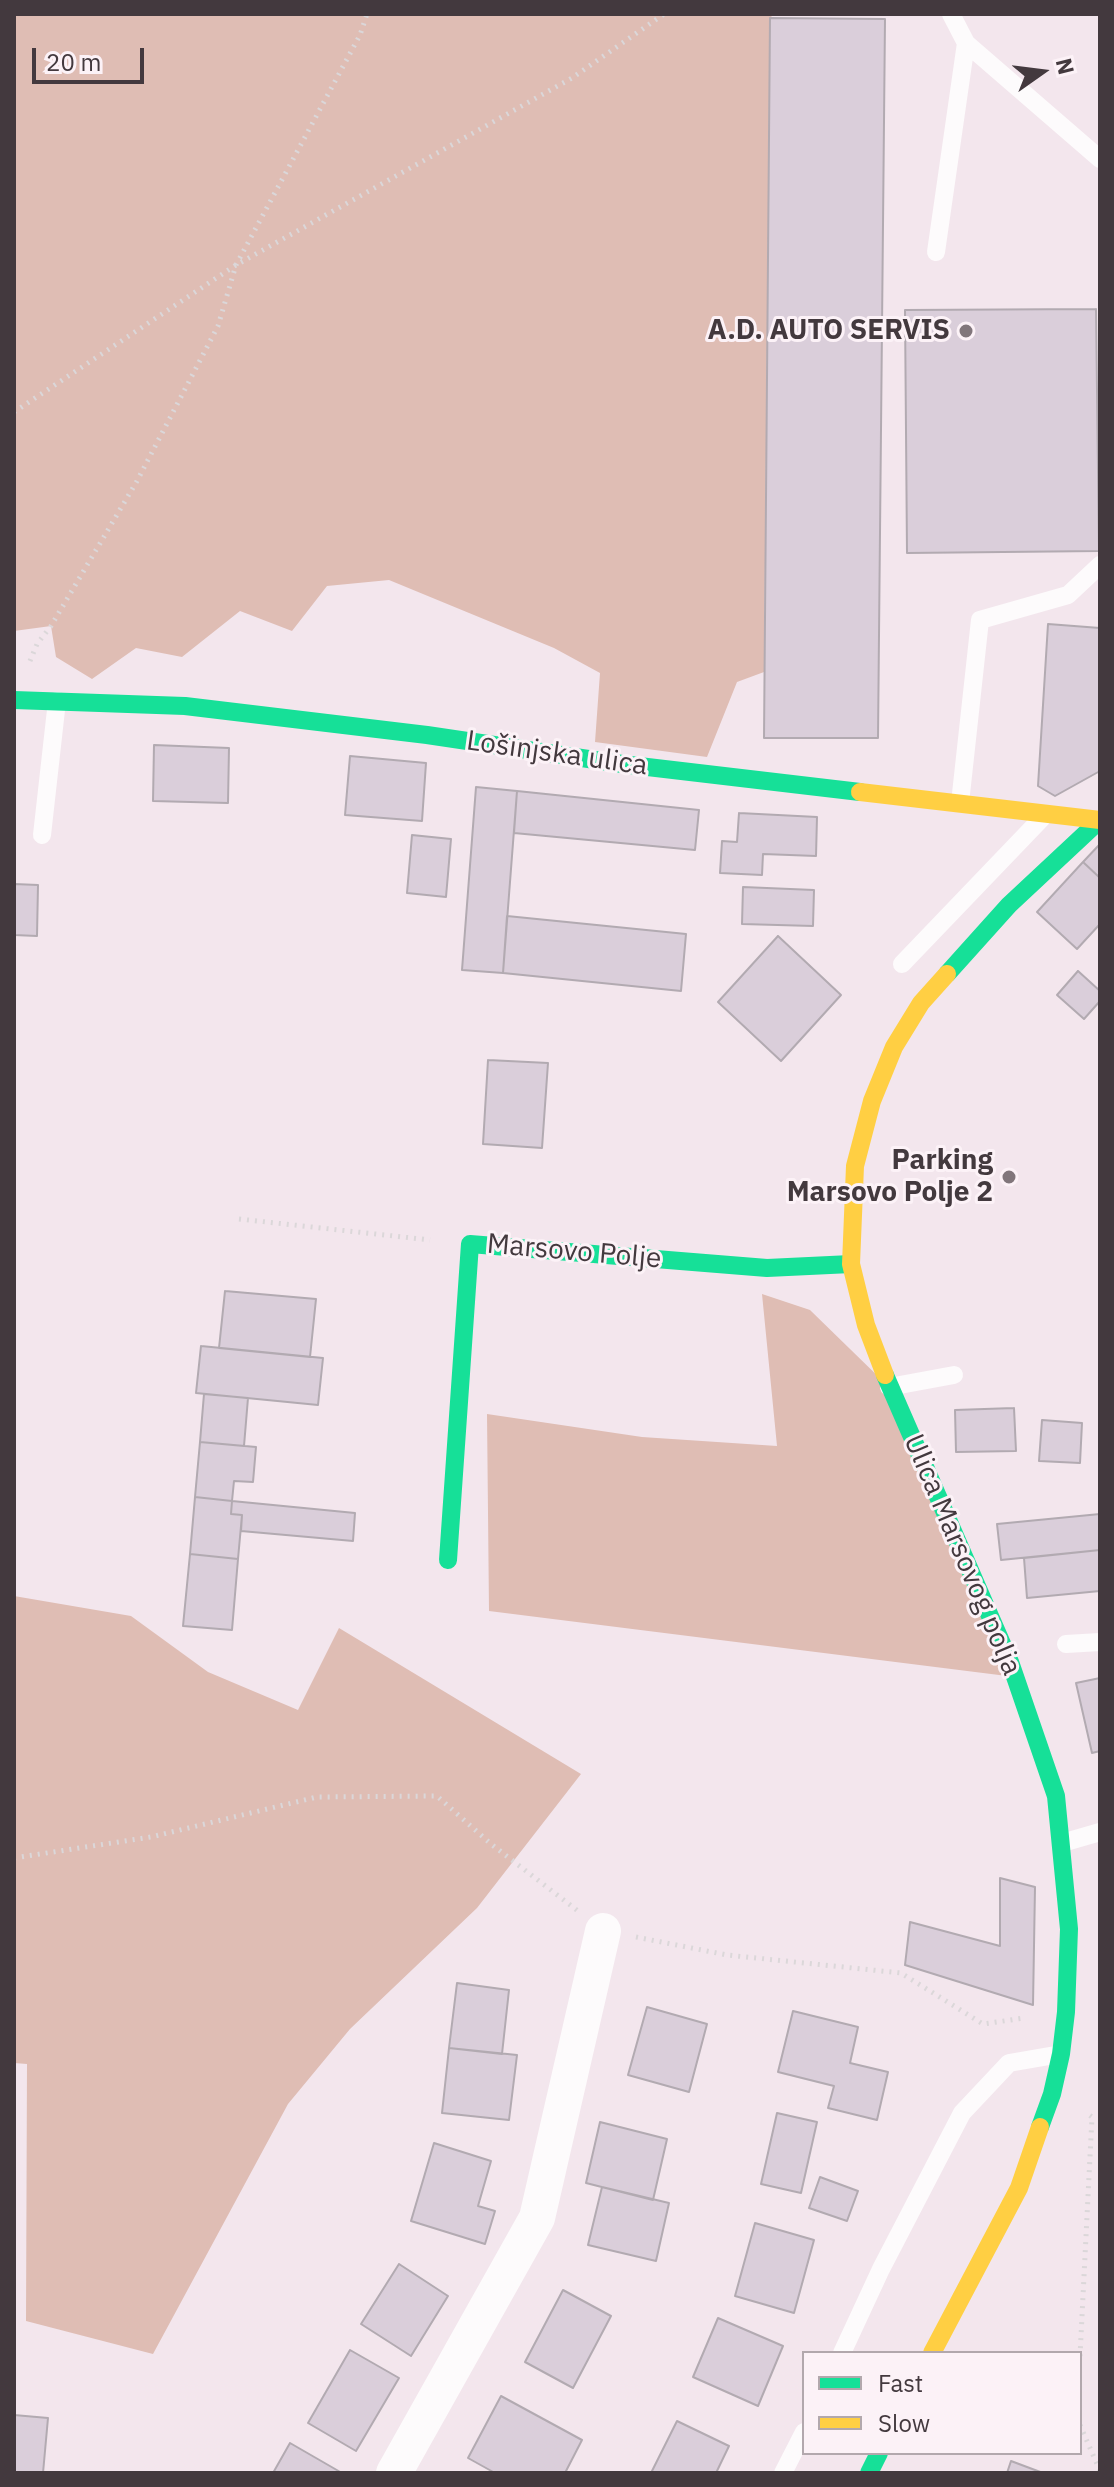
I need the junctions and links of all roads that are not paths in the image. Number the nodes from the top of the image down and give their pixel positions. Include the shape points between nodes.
1 (951, 14) edge
2 (966, 43) junction
3 (1100, 159) edge
4 (936, 252) dead end
5 (1100, 565) edge
6 (15, 700) edge
7 (57, 701) junction
8 (960, 803) junction
9 (1047, 814) junction
10 (1100, 820) edge
11 (42, 835) dead end
12 (902, 964) dead end
13 (851, 1264) junction
14 (954, 1375) dead end
15 (889, 1387) junction
16 (448, 1560) dead end
17 (1100, 1642) edge
18 (1066, 1644) dead end
19 (1100, 1832) edge
20 (1062, 1843) junction
21 (603, 1931) road end
22 (1061, 2054) junction
23 (843, 2351) edge
24 (933, 2351) edge
25 (802, 2436) edge
26 (878, 2455) edge
27 (394, 2473) edge
28 (783, 2473) edge
29 (869, 2473) edge

1 - 2 lane
2 - 3 lane
2 - 4 lane
5 - 8 lane via 1068,595 980,620
6 - 7 street, Lošinjska ulica
7 - 8 street, Lošinjska ulica via 185,706
7 - 11 lane
8 - 9 street, Lošinjska ulica
9 - 10 street, Lošinjska ulica
9 - 12 lane
10 - 13 street, Ulica Marsovog polja via 1009,905 921,1003 894,1047 872,1101 855,1166
13 - 15 street, Ulica Marsovog polja
13 - 16 street, Marsovo Polje via 767,1268 470,1244
14 - 15 lane
15 - 20 street, Ulica Marsovog polja via 1010,1662 1056,1796
17 - 18 lane
19 - 20 lane
20 - 22 street, Ulica Marsovog polja via 1069,1929
21 - 27 street via 537,2218
22 - 23 lane via 1009,2063 962,2113
22 - 24 street, Ulica Marsovog polja via 1019,2188
25 - 28 lane
26 - 29 street

